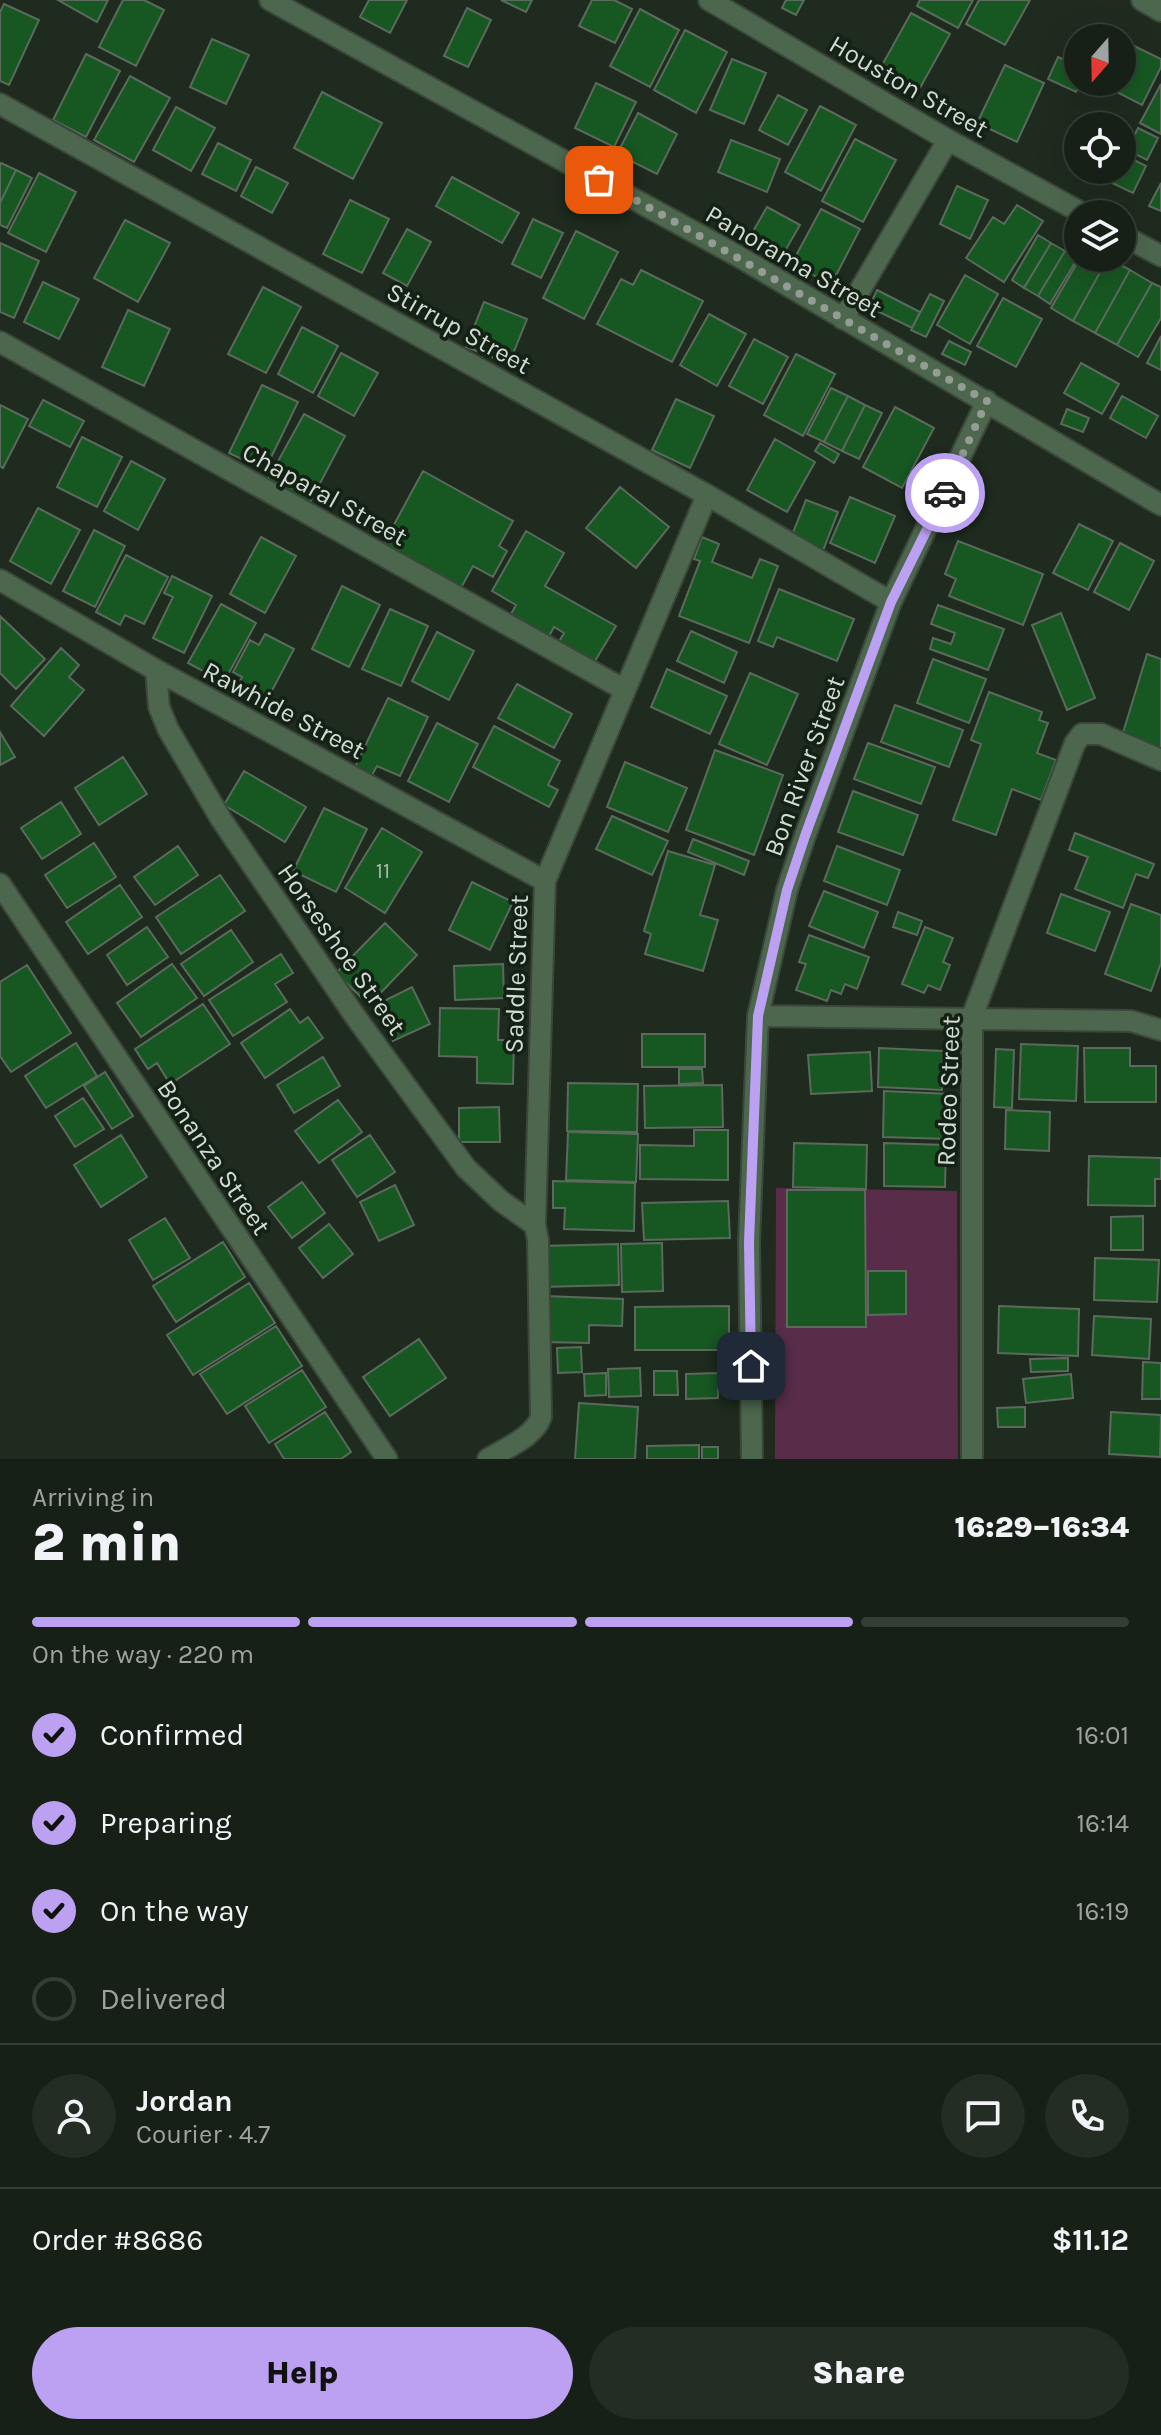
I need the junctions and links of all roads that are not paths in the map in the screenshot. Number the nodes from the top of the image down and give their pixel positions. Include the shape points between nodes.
1 (270, 0) edge
2 (709, 0) edge
3 (1142, 0) edge
4 (1161, 11) edge
5 (0, 104) edge
6 (948, 140) junction
7 (1064, 203) edge
8 (1136, 243) edge
9 (1161, 256) edge
10 (843, 319) junction
11 (0, 342) edge
12 (987, 401) junction
13 (707, 495) junction
14 (1161, 505) edge
15 (0, 580) edge
16 (891, 602) junction
17 (156, 670) junction
18 (625, 690) junction
19 (1161, 760) edge
20 (545, 881) junction
21 (0, 884) edge
22 (758, 1016) junction
23 (972, 1017) junction
24 (1161, 1030) edge
25 (535, 1225) junction
26 (387, 1459) edge
27 (488, 1459) edge
28 (752, 1459) edge
29 (972, 1459) edge

1 - 10 street, Panorama Street
2 - 6 street, Houston Street
3 - 4 street
5 - 13 street, Stirrup Street
6 - 7 street, Houston Street
6 - 10 street
8 - 9 street
10 - 12 street, Panorama Street
11 - 18 street, Chaparal Street
12 - 14 street, Panorama Street
12 - 16 street, Bon River Street
13 - 16 street, Stirrup Street
13 - 18 street, Saddle Street
15 - 17 street, Rawhide Street
16 - 22 street, Bon River Street via 796,863
17 - 20 street, Rawhide Street
17 - 25 street, Horseshoe Street via 159,707 168,729 221,819 357,1019 466,1168
18 - 20 street, Saddle Street
19 - 23 street, Rodeo Street via 1101,734 1082,734 1075,743
20 - 25 street, Saddle Street
21 - 26 street, Bonanza Street
22 - 23 street
22 - 28 street, Bon River Street via 749,1242
23 - 24 street via 1131,1021
23 - 29 street, Rodeo Street
25 - 27 street, Saddle Street via 541,1417 528,1434

